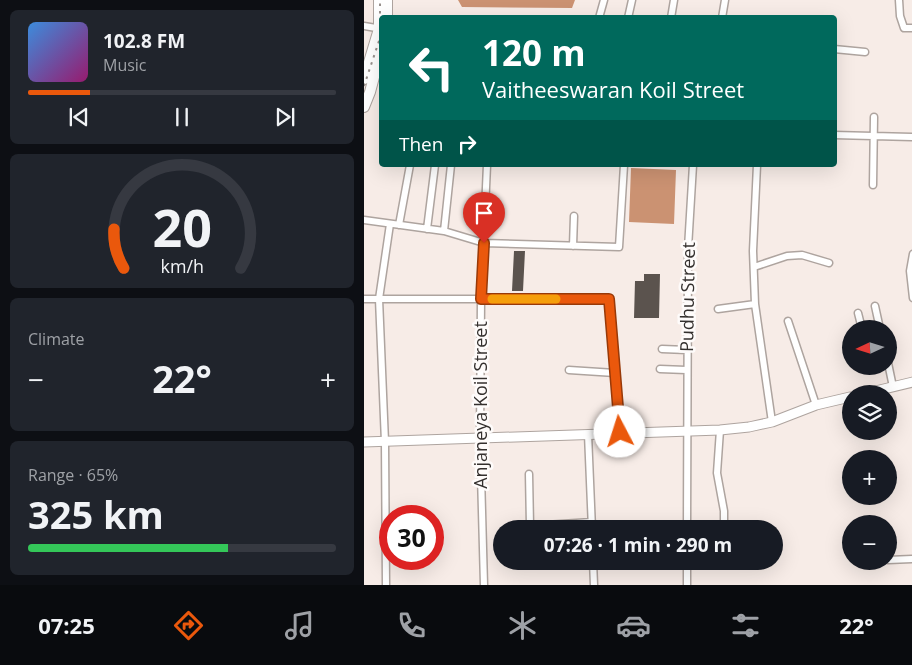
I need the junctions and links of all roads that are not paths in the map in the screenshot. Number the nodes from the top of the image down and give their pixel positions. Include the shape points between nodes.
1 (379, 0) edge
2 (387, 0) edge
3 (604, 0) edge
4 (632, 0) edge
5 (674, 0) edge
6 (725, 0) edge
7 (899, 0) edge
8 (380, 15) edge
9 (387, 15) edge
10 (600, 15) edge
11 (629, 15) edge
12 (672, 15) edge
13 (722, 15) edge
14 (364, 26) edge
15 (912, 28) edge
16 (379, 29) edge
17 (379, 32) edge
18 (837, 48) edge
19 (865, 52) dead end
20 (379, 58) edge
21 (364, 79) edge
22 (364, 107) edge
23 (874, 117) dead end
24 (837, 135) edge
25 (874, 136) junction
26 (912, 137) edge
27 (410, 167) edge
28 (435, 167) edge
29 (450, 167) edge
30 (487, 167) edge
31 (624, 167) edge
32 (693, 167) edge
33 (757, 167) edge
34 (873, 185) dead end
35 (574, 216) dead end
36 (364, 220) edge
37 (390, 224) junction
38 (399, 225) junction
39 (427, 229) junction
40 (444, 231) junction
41 (484, 243) junction
42 (573, 246) junction
43 (912, 254) edge
44 (829, 263) dead end
45 (754, 267) junction
46 (912, 298) edge
47 (364, 299) edge
48 (379, 299) junction
49 (481, 299) junction
50 (755, 304) junction
51 (875, 306) dead end
52 (718, 309) dead end
53 (858, 313) dead end
54 (860, 320) edge
55 (878, 320) edge
56 (788, 321) dead end
57 (662, 349) dead end
58 (687, 350) junction
59 (660, 369) dead end
60 (569, 370) dead end
61 (686, 370) junction
62 (615, 373) junction
63 (912, 382) edge
64 (897, 386) edge
65 (842, 399) edge
66 (816, 405) junction
67 (772, 422) junction
68 (686, 430) junction
69 (720, 430) junction
70 (620, 432) junction
71 (588, 434) junction
72 (480, 438) junction
73 (364, 442) edge
74 (385, 442) junction
75 (528, 474) dead end
76 (530, 520) edge
77 (592, 520) edge
78 (687, 520) edge
79 (724, 520) edge
80 (912, 559) edge
81 (897, 560) edge
82 (593, 570) edge
83 (687, 570) edge
84 (386, 585) edge
85 (484, 585) edge
86 (594, 585) edge
87 (687, 585) edge

1 - 8 main road
2 - 9 main road
3 - 10 street
4 - 11 street
5 - 12 street
6 - 13 street
7 - 15 street via 904,28
14 - 16 street
17 - 21 main road
18 - 19 street
20 - 22 main road
23 - 25 street
24 - 25 street
25 - 26 street
25 - 34 street
27 - 38 street
28 - 39 street
29 - 40 street
30 - 41 street, Anjaneya Koil Street
31 - 42 street via 619,247
32 - 58 street, Pudhu Street
33 - 45 street
35 - 42 street
36 - 37 street
37 - 38 street
37 - 48 street
38 - 39 street
39 - 40 street
40 - 41 street
41 - 42 street
41 - 49 street, Anjaneya Koil Street
43 - 46 street
44 - 45 street via 802,255 787,256
45 - 50 street
47 - 48 street
48 - 49 street
48 - 74 street
49 - 62 street via 609,299
49 - 72 street, Anjaneya Koil Street
50 - 52 street
50 - 67 street
51 - 55 street
53 - 54 street
56 - 66 street
57 - 58 street
58 - 61 street, Pudhu Street
59 - 61 street
60 - 62 street
61 - 68 street, Pudhu Street
62 - 70 street
63 - 64 street
65 - 66 street
66 - 67 street
67 - 69 street
68 - 69 street
68 - 70 street
68 - 78 street, Pudhu Street
69 - 79 street via 717,473
70 - 71 street
71 - 72 street
71 - 77 street
72 - 74 street
72 - 85 street, Anjaneya Koil Street
73 - 74 street
74 - 84 street
75 - 76 street
80 - 81 street
82 - 86 street
83 - 87 street

